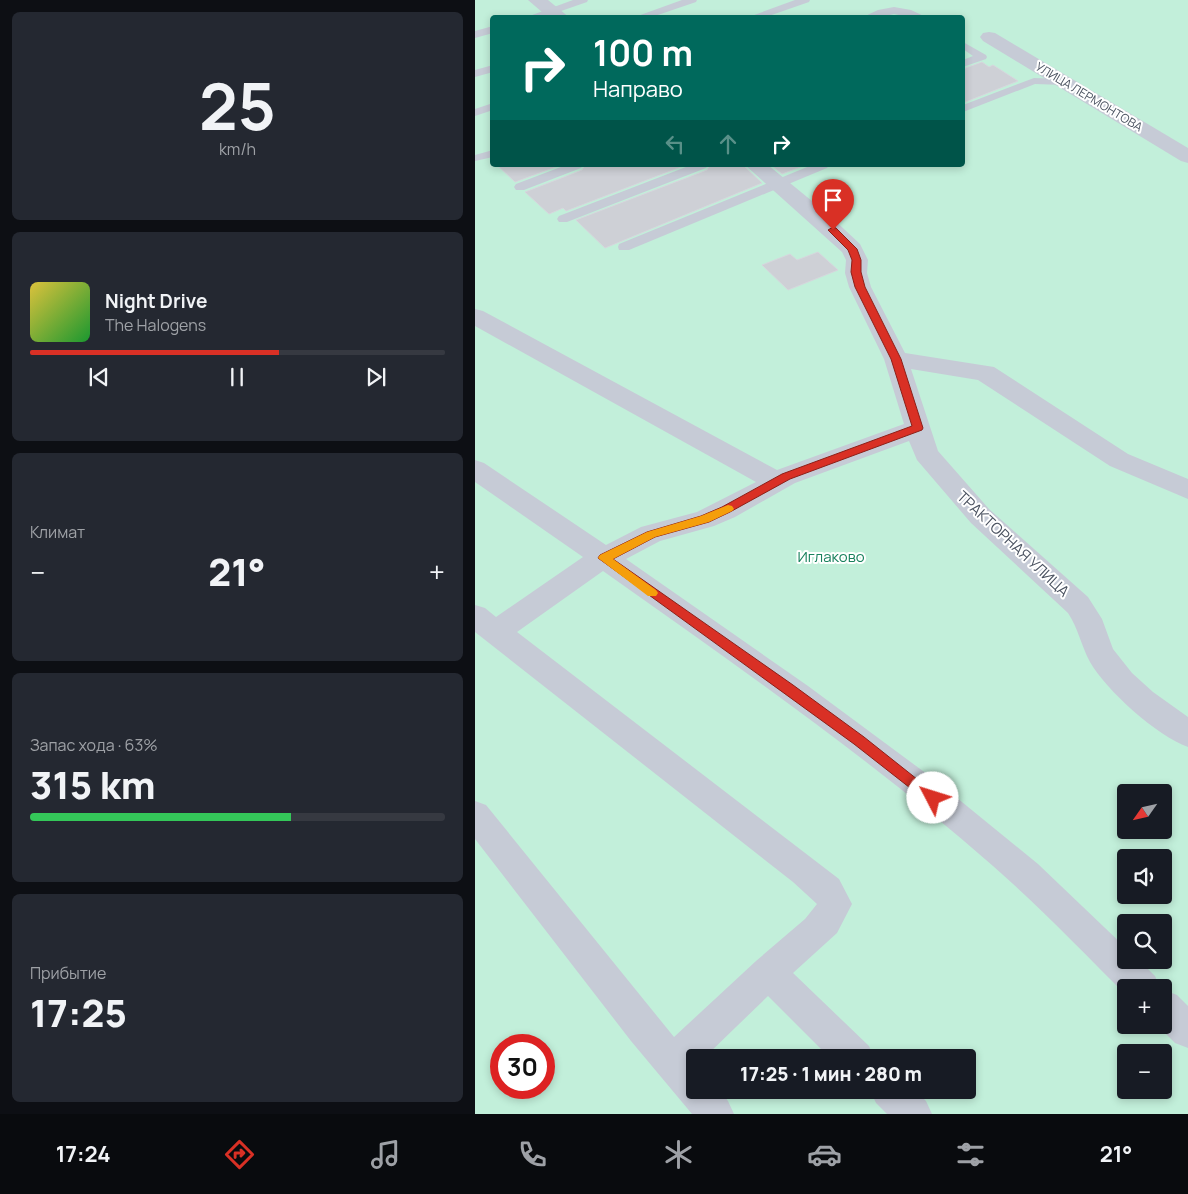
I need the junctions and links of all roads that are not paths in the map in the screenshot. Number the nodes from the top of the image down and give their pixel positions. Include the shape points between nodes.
1 (583, 0) edge
2 (692, 0) edge
3 (805, 0) edge
4 (549, 9) edge
5 (536, 15) edge
6 (646, 15) edge
7 (760, 15) edge
8 (874, 15) edge
9 (915, 15) edge
10 (490, 31) edge
11 (475, 35) edge
12 (989, 37) dead end
13 (965, 47) edge
14 (965, 63) edge
15 (490, 69) edge
16 (475, 74) edge
17 (1064, 82) junction
18 (490, 107) edge
19 (965, 108) edge
20 (475, 113) edge
21 (1186, 153) edge
22 (490, 154) edge
23 (478, 158) dead end
24 (572, 167) edge
25 (697, 167) edge
26 (757, 167) edge
27 (818, 167) edge
28 (777, 183) junction
29 (520, 187) dead end
30 (563, 219) dead end
31 (624, 247) dead end
32 (475, 316) edge
33 (896, 359) junction
34 (918, 428) junction
35 (475, 469) edge
36 (776, 482) junction
37 (1188, 490) edge
38 (604, 558) junction
39 (486, 624) edge
40 (1188, 734) edge
41 (475, 815) edge
42 (768, 972) junction
43 (1134, 979) edge
44 (1172, 1015) edge
45 (1188, 1031) edge
46 (846, 1049) edge
47 (673, 1062) junction
48 (686, 1079) edge
49 (702, 1099) edge
50 (898, 1099) edge
51 (715, 1114) edge
52 (913, 1114) edge

1 - 4 lane
2 - 6 lane
3 - 7 lane
4 - 5 lane
8 - 9 lane via 889,9
10 - 11 lane
12 - 17 street, УЛИЦА ЛЕРМОНТОВА
13 - 14 lane via 982,57
15 - 16 lane
17 - 19 lane via 1033,81
17 - 21 street, УЛИЦА ЛЕРМОНТОВА
18 - 20 lane
22 - 23 lane
24 - 29 lane
25 - 30 lane
26 - 28 street, ТРАКТОРНАЯ УЛИЦА
27 - 28 lane
28 - 31 lane
28 - 33 street, ТРАКТОРНАЯ УЛИЦА via 852,249 857,260 860,287
32 - 36 street
33 - 34 street, ТРАКТОРНАЯ УЛИЦА
33 - 37 street via 985,372 1119,460
34 - 36 street
34 - 40 street, ТРАКТОРНАЯ УЛИЦА via 927,454 961,497 1078,605 1089,619 1102,659 1117,678
35 - 38 street
36 - 38 street via 719,513 651,534
38 - 39 street
38 - 43 street via 909,778 1030,878
39 - 42 street via 827,890 835,904 831,915
41 - 47 street
42 - 46 street
42 - 47 street
44 - 45 street
47 - 48 street
49 - 51 street
50 - 52 street

